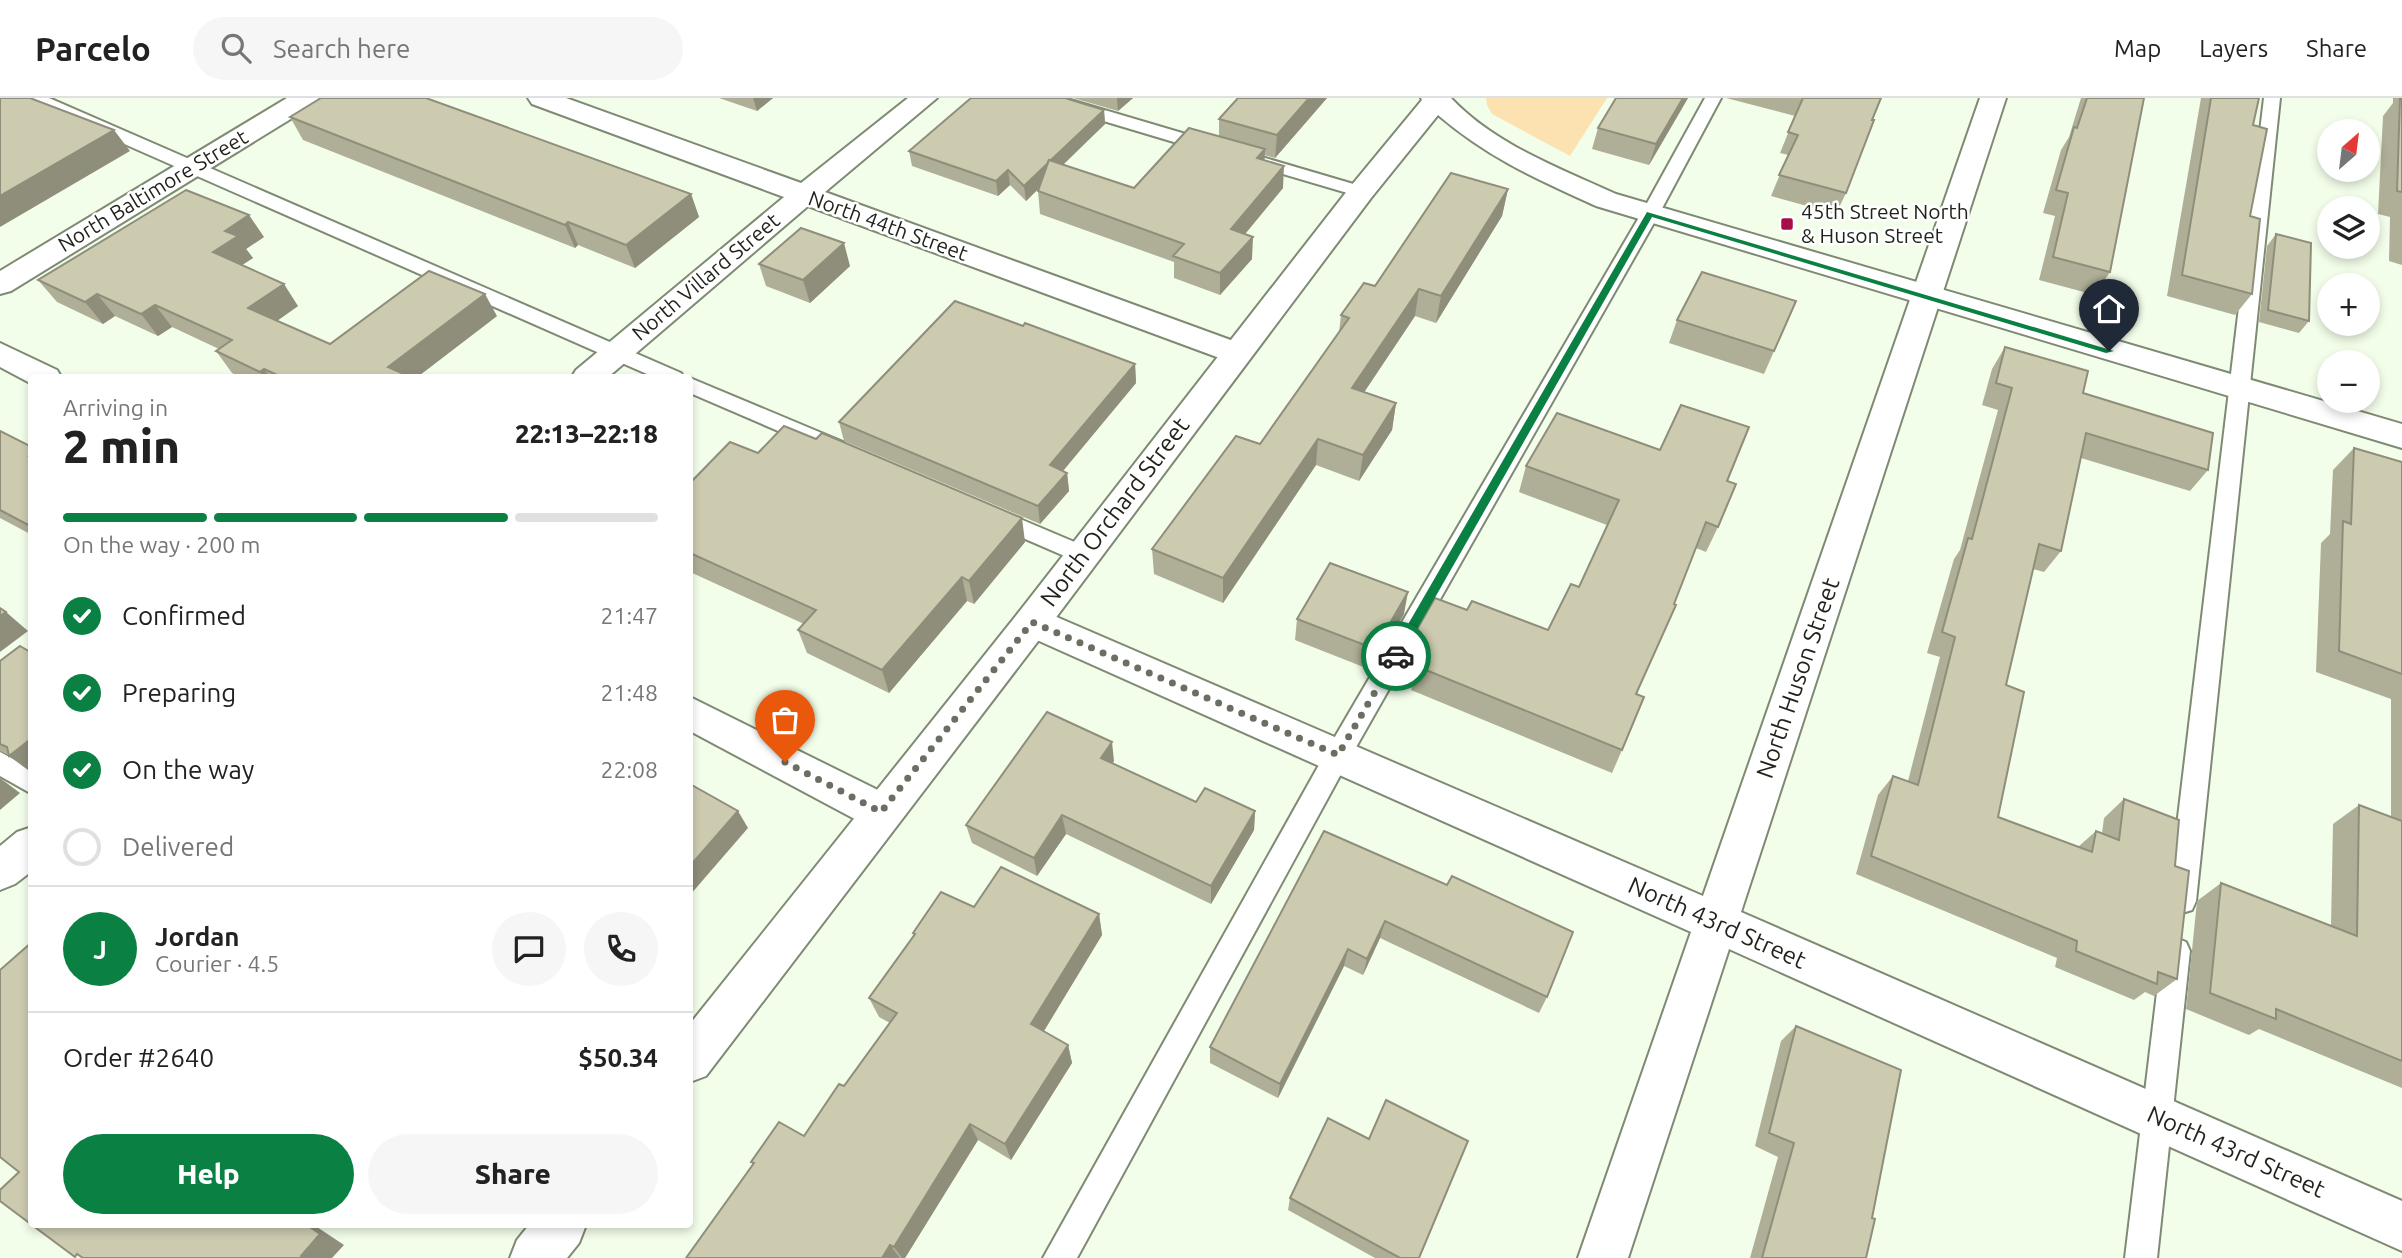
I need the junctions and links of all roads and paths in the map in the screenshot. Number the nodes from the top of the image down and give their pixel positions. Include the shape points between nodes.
1 (35, 98) edge
2 (306, 98) edge
3 (541, 98) edge
4 (924, 98) edge
5 (1046, 98) edge
6 (1713, 98) edge
7 (1993, 98) edge
8 (2273, 98) edge
9 (1436, 99) edge
10 (193, 166) junction
11 (1361, 192) junction
12 (804, 195) junction
13 (1650, 214) junction
14 (0, 284) edge
15 (1926, 297) junction
16 (617, 353) junction
17 (1236, 353) junction
18 (0, 354) edge
19 (38, 374) edge
20 (592, 374) edge
21 (665, 374) edge
22 (693, 386) edge
23 (2240, 389) junction
24 (2402, 436) edge
25 (855, 456) edge
26 (969, 505) edge
27 (1083, 555) junction
28 (1032, 622) junction
29 (693, 715) edge
30 (1338, 755) junction
31 (0, 763) edge
32 (28, 780) edge
33 (881, 812) junction
34 (28, 848) edge
35 (0, 871) edge
36 (1716, 922) junction
37 (693, 1056) edge
38 (2157, 1118) junction
39 (2402, 1226) edge
40 (559, 1228) edge
41 (535, 1258) edge
42 (1059, 1258) edge
43 (1603, 1258) edge
44 (2141, 1258) edge

1 - 10 lane
2 - 10 street, North Baltimore Street
3 - 12 street, North 44th Street
4 - 12 street, North Villard Street
5 - 11 lane
6 - 13 lane
7 - 15 street, North Huson Street
8 - 23 lane
9 - 11 street, North Orchard Street
9 - 13 street via 1517,159 1558,180
10 - 14 street, North Baltimore Street
10 - 16 lane
11 - 17 street, North Orchard Street
12 - 16 street, North Villard Street
12 - 17 street, North 44th Street
13 - 15 street
13 - 30 lane
15 - 23 street
15 - 36 street, North Huson Street
16 - 20 street, North Villard Street
16 - 21 lane
17 - 27 street, North Orchard Street
18 - 19 street
22 - 25 lane
23 - 24 street
23 - 38 lane
26 - 27 lane
27 - 28 street, North Orchard Street
28 - 30 street, North 43rd Street
28 - 33 street, North Orchard Street
29 - 33 street
30 - 36 street, North 43rd Street
30 - 42 lane
31 - 32 lane
33 - 37 street, North Orchard Street
34 - 35 street
36 - 38 street, North 43rd Street
36 - 43 street, North Huson Street
38 - 39 street, North 43rd Street
38 - 44 lane
40 - 41 street

